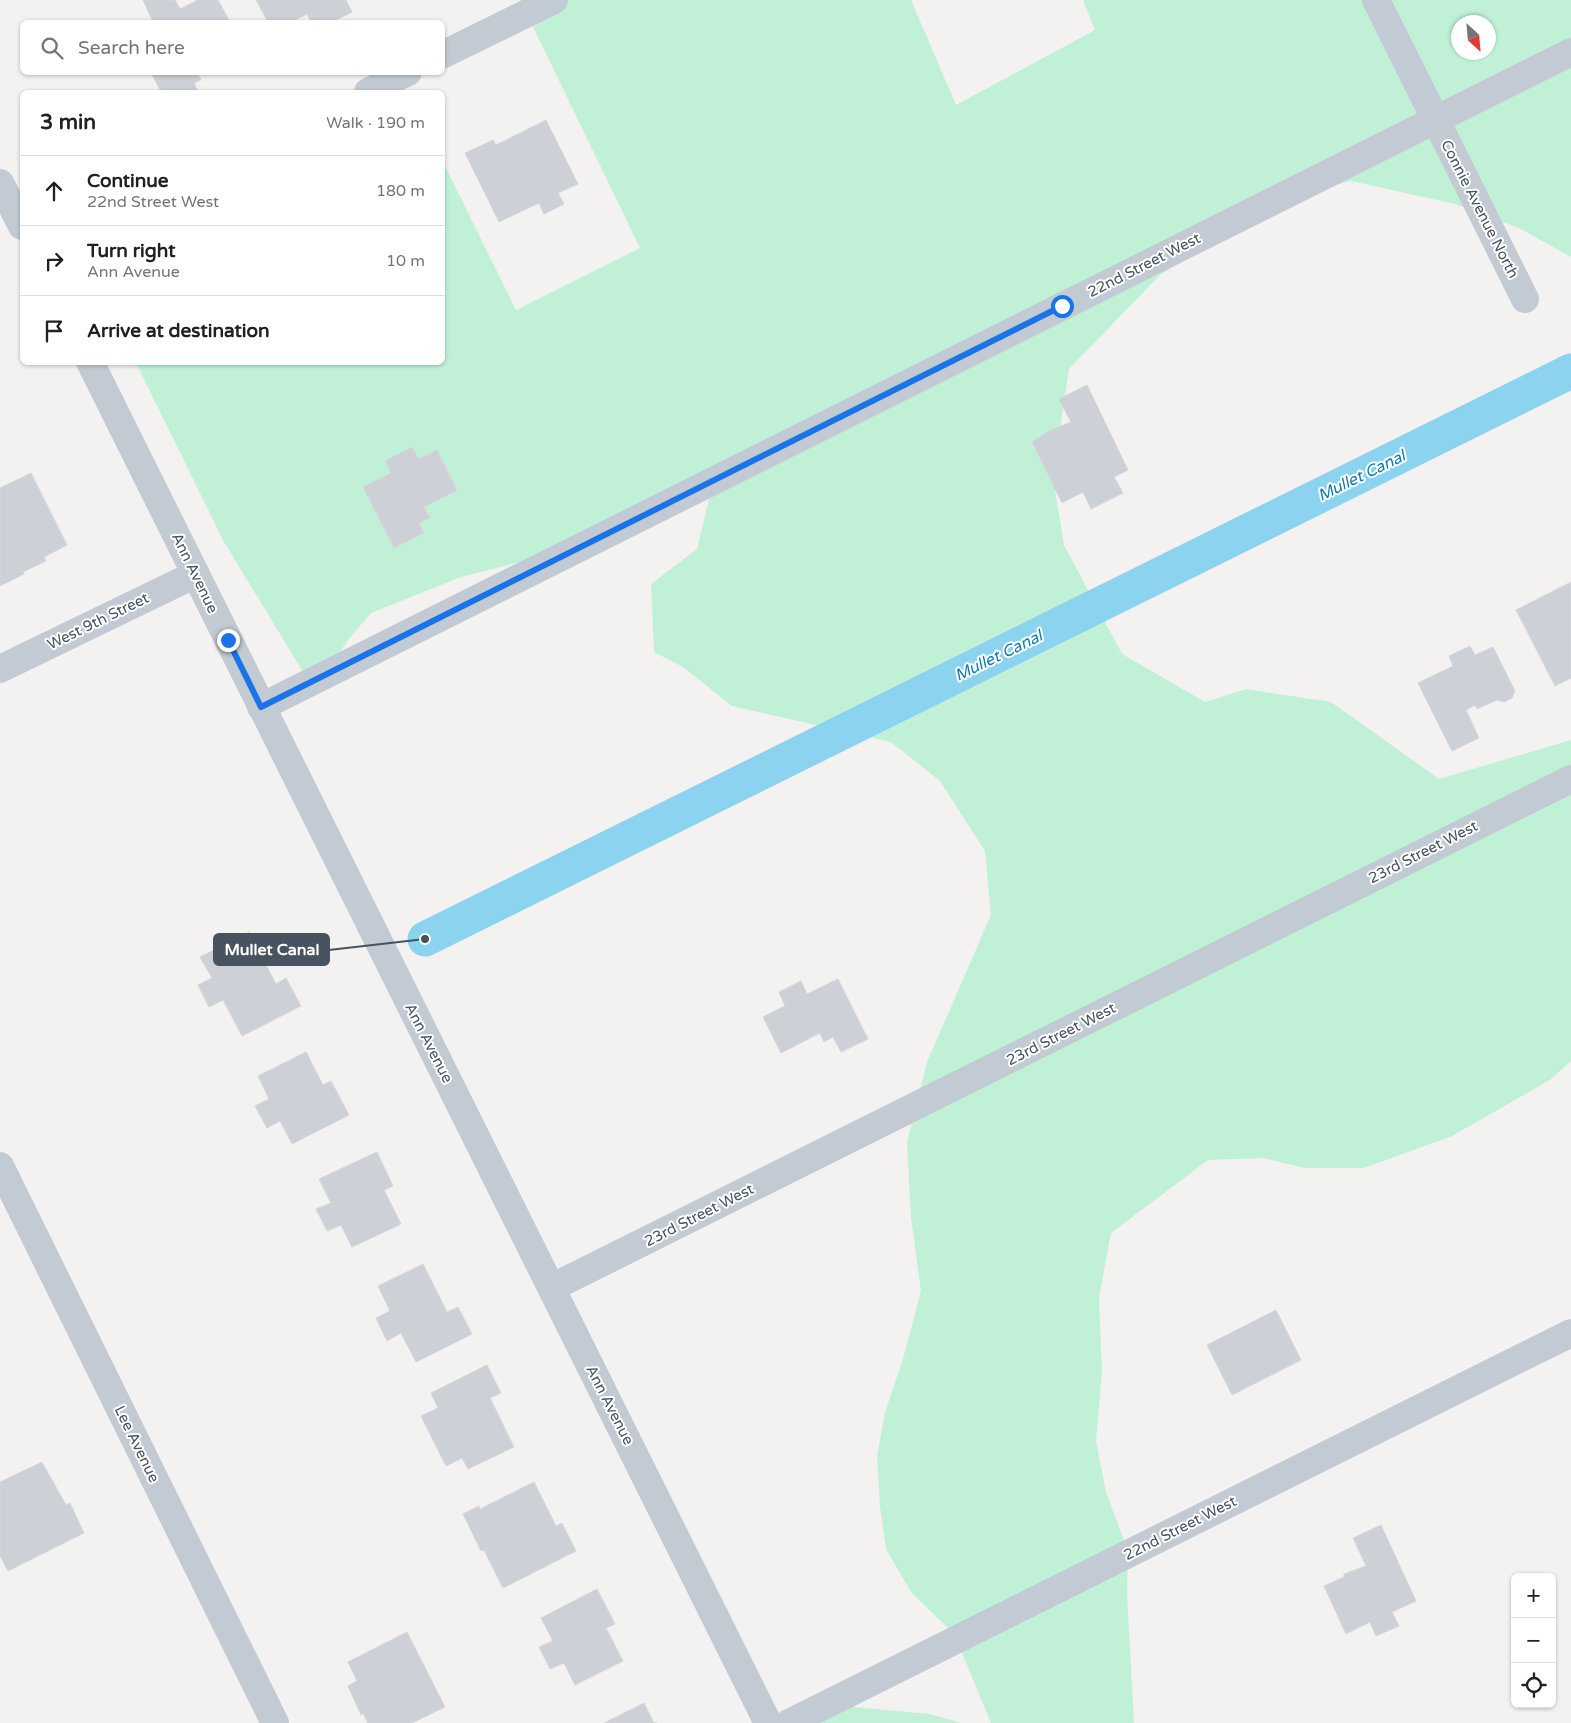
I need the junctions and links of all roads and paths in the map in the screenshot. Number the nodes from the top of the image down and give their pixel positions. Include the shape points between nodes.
1 (554, 0) edge
2 (1376, 0) edge
3 (1571, 52) edge
4 (445, 54) edge
5 (402, 75) edge
6 (372, 90) edge
7 (1435, 120) junction
8 (0, 183) edge
9 (20, 222) edge
10 (1525, 299) dead end
11 (92, 365) edge
12 (196, 574) junction
13 (0, 669) edge
14 (261, 707) junction
15 (1571, 779) edge
16 (0, 1166) edge
17 (551, 1288) junction
18 (1571, 1333) edge
19 (275, 1723) edge
20 (768, 1723) edge
21 (789, 1723) edge

1 - 4 street
2 - 7 street, Connie Avenue North
3 - 7 street, 22nd Street West
5 - 6 street
7 - 10 street, Connie Avenue North
7 - 14 street, 22nd Street West
8 - 9 street
11 - 12 street, Ann Avenue
12 - 13 street, West 9th Street
12 - 14 street, Ann Avenue
14 - 17 street, Ann Avenue
15 - 17 street, 23rd Street West
16 - 19 street, Lee Avenue
17 - 20 street, Ann Avenue
18 - 21 street, 22nd Street West

